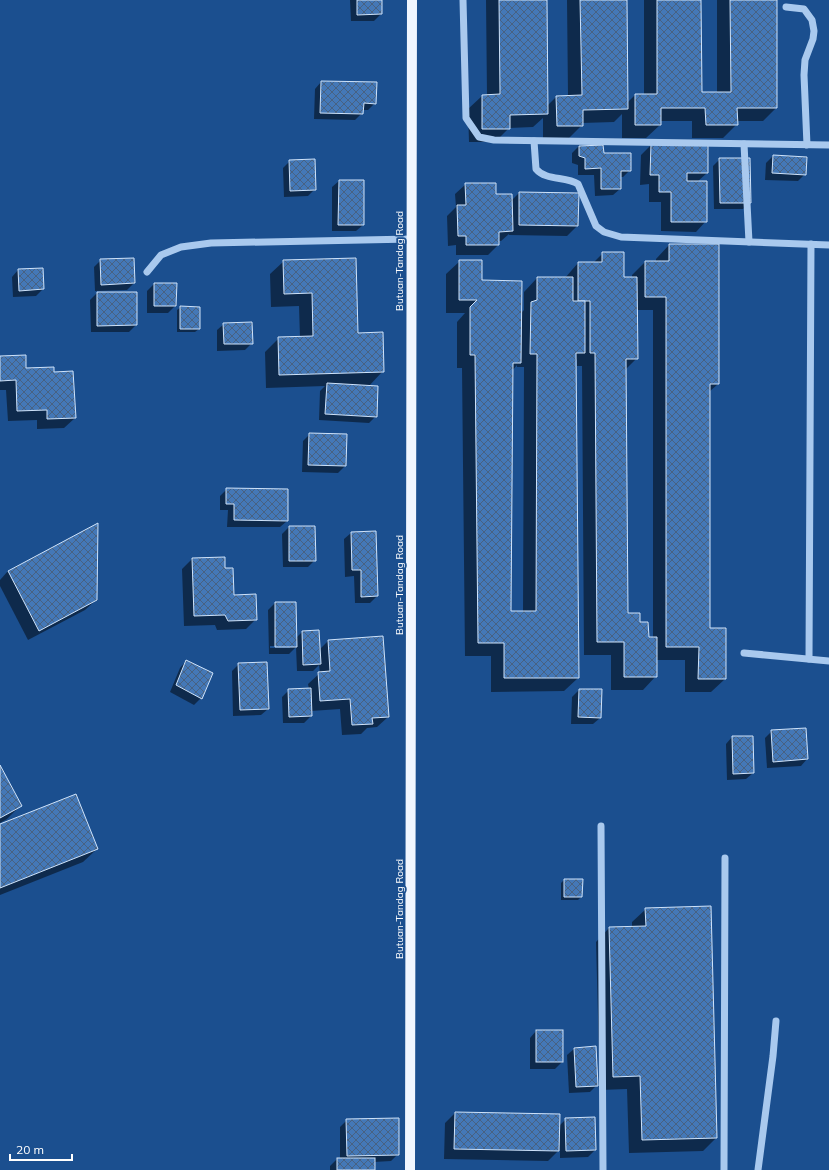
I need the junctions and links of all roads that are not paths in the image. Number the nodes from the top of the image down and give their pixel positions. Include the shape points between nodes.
1 (412, 0) edge
2 (463, 0) edge
3 (786, 7) dead end
4 (534, 141) junction
5 (744, 144) junction
6 (807, 145) junction
7 (829, 145) edge
8 (411, 239) junction
9 (749, 242) junction
10 (811, 244) junction
11 (829, 245) edge
12 (147, 272) dead end
13 (744, 653) dead end
14 (809, 659) junction
15 (829, 661) edge
16 (601, 826) dead end
17 (725, 858) dead end
18 (776, 1021) dead end
19 (410, 1170) edge
20 (603, 1170) edge
21 (724, 1170) edge
22 (758, 1170) edge

1 - 8 main road, Butuan-Tandag Road
2 - 4 lane via 466,118 479,137
3 - 6 lane via 804,9 812,20 814,31 805,60 804,74
4 - 5 lane
4 - 9 lane via 536,169 544,175 578,184 596,226 604,232 621,237
5 - 6 lane
5 - 9 lane
6 - 7 lane
8 - 12 lane via 203,244 181,247 161,255
8 - 19 main road, Butuan-Tandag Road
9 - 10 lane
10 - 11 lane
10 - 14 lane
13 - 14 lane
14 - 15 lane
16 - 20 lane
17 - 21 lane
18 - 22 lane

